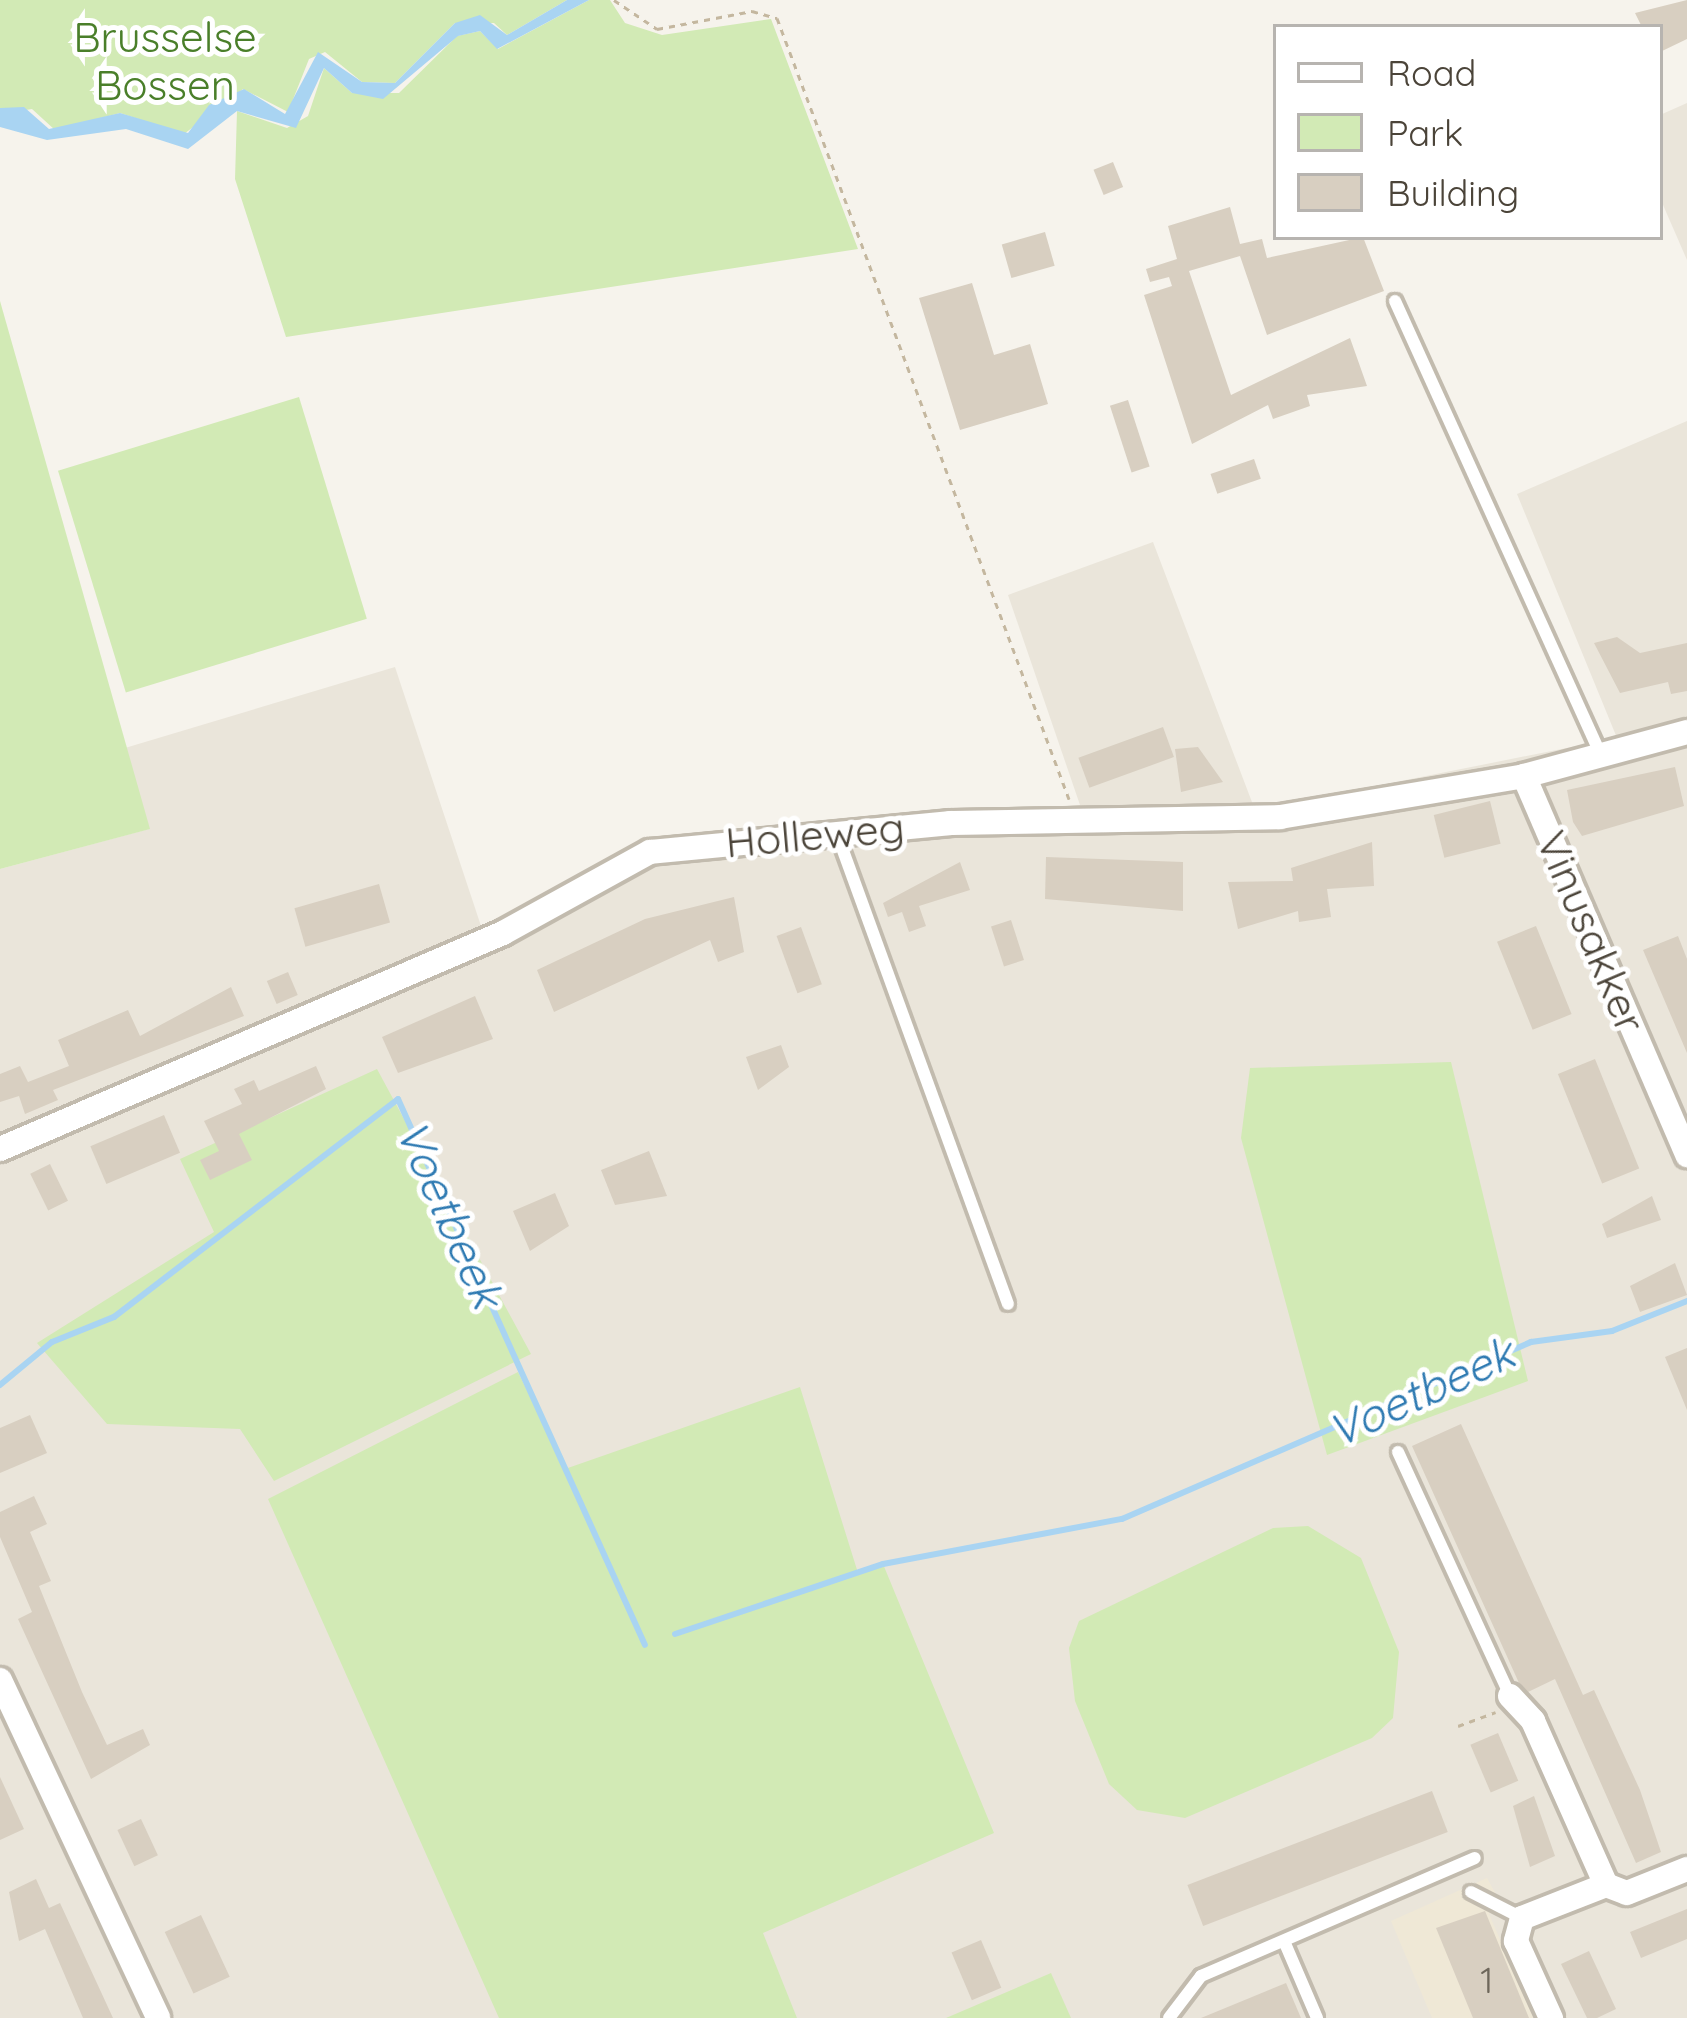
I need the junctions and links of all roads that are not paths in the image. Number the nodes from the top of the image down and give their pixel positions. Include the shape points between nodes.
1 (1396, 301) dead end
2 (1687, 732) edge
3 (1600, 753) junction
4 (1524, 776) junction
5 (837, 832) junction
6 (0, 1149) edge
7 (1687, 1155) edge
8 (1008, 1304) dead end
9 (1398, 1452) dead end
10 (0, 1680) edge
11 (1512, 1700) joint
12 (1475, 1858) dead end
13 (1687, 1869) edge
14 (1606, 1885) junction
15 (1471, 1892) dead end
16 (1522, 1918) junction
17 (1284, 1941) junction
18 (158, 2018) edge
19 (1169, 2018) edge
20 (1317, 2018) edge
21 (1552, 2018) edge

1 - 3 lane
2 - 3 street, Holleweg
3 - 4 street, Holleweg
4 - 5 street, Holleweg via 1280,817
4 - 7 street, Vinusakker
5 - 6 street, Holleweg via 650,852 503,933
5 - 8 lane
9 - 11 lane
10 - 18 street
11 - 14 street via 1533,1720
12 - 17 lane
13 - 14 street via 1627,1893
14 - 16 street
15 - 16 lane
16 - 21 street via 1516,1941
17 - 19 lane via 1201,1976
17 - 20 lane

